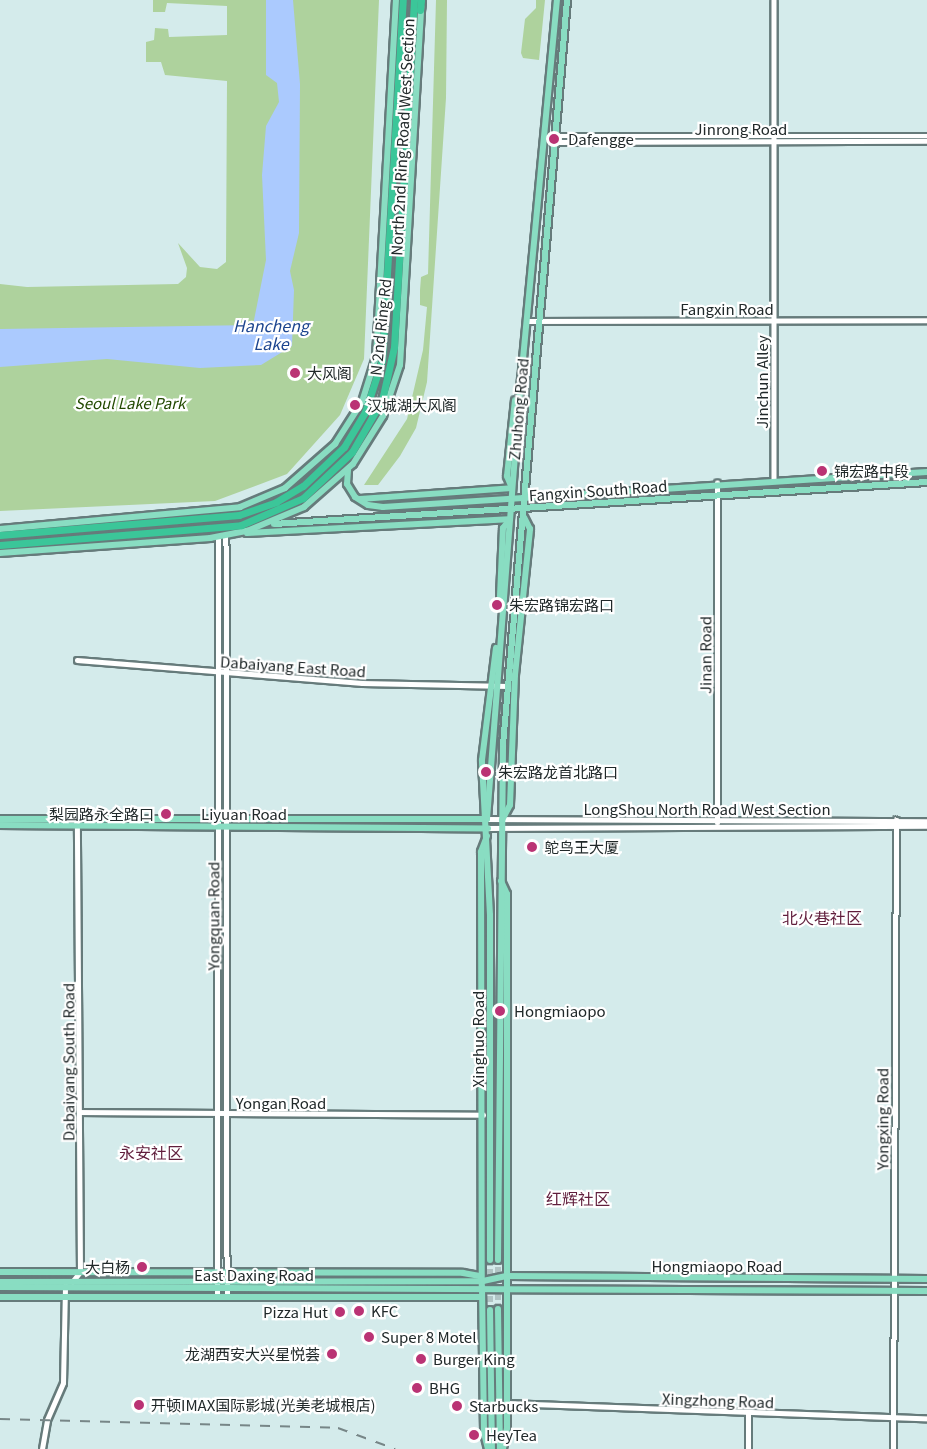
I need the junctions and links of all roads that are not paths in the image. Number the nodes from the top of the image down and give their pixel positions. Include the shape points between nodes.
1 (396, 0) edge
2 (403, 0) edge
3 (419, 0) edge
4 (557, 0) edge
5 (567, 0) edge
6 (774, 0) edge
7 (417, 11) junction
8 (927, 136) edge
9 (774, 138) junction
10 (555, 139) junction
11 (927, 141) edge
12 (927, 320) edge
13 (526, 321) junction
14 (774, 321) junction
15 (537, 322) junction
16 (349, 468) junction
17 (927, 472) edge
18 (774, 480) junction
19 (927, 482) edge
20 (717, 483) junction
21 (512, 488) junction
22 (351, 494) junction
23 (717, 494) junction
24 (524, 495) junction
25 (511, 497) junction
26 (524, 507) junction
27 (510, 508) junction
28 (523, 516) junction
29 (510, 519) junction
30 (271, 524) junction
31 (0, 528) edge
32 (239, 533) junction
33 (0, 535) edge
34 (225, 536) junction
35 (218, 537) junction
36 (0, 545) edge
37 (0, 553) edge
38 (77, 660) dead end
39 (510, 668) junction
40 (219, 673) junction
41 (225, 674) junction
42 (494, 685) junction
43 (508, 686) junction
44 (515, 691) junction
45 (0, 819) edge
46 (487, 819) junction
47 (927, 820) edge
48 (77, 822) junction
49 (222, 822) junction
50 (895, 823) junction
51 (501, 824) junction
52 (717, 824) junction
53 (0, 825) edge
54 (927, 826) edge
55 (488, 831) junction
56 (500, 879) junction
57 (482, 910) junction
58 (490, 934) junction
59 (487, 977) junction
60 (486, 1034) junction
61 (500, 1080) junction
62 (484, 1081) junction
63 (490, 1097) junction
64 (505, 1102) junction
65 (80, 1112) junction
66 (222, 1115) junction
67 (483, 1115) junction
68 (490, 1260) tunnel mouth
69 (498, 1260) tunnel mouth
70 (0, 1272) edge
71 (80, 1272) junction
72 (217, 1272) junction
73 (226, 1272) junction
74 (507, 1276) junction
75 (893, 1279) junction
76 (927, 1279) edge
77 (0, 1282) edge
78 (72, 1282) junction
79 (217, 1284) junction
80 (482, 1284) junction
81 (227, 1285) junction
82 (0, 1287) edge
83 (63, 1287) junction
84 (507, 1289) junction
85 (893, 1290) junction
86 (927, 1291) edge
87 (0, 1297) edge
88 (63, 1297) junction
89 (217, 1297) junction
90 (227, 1297) junction
91 (482, 1297) junction
92 (508, 1403) junction
93 (748, 1413) junction
94 (893, 1417) junction
95 (927, 1418) edge
96 (42, 1449) edge
97 (490, 1449) edge
98 (501, 1449) edge
99 (748, 1449) edge
100 (892, 1449) edge

1 - 31 main road, North 2nd Ring Road West Section via 376,357 362,402 335,444 285,488 240,507
2 - 33 highway, N 2nd Ring Rd via 382,360 376,388 344,447 303,486 276,502 240,515
3 - 7 highway, N 2nd Ring Rd
4 - 13 main road, Zhuhong Road
5 - 10 main road, Zhuhong Road
6 - 9 street, Jinchun Alley
7 - 16 main road, North 2nd Ring Road West Section via 400,365 383,416
7 - 36 highway, N 2nd Ring Rd via 394,347 375,417 342,465 303,498 242,525
8 - 9 street, Jinrong Road
9 - 10 street, Jinrong Road
9 - 11 street, Jinrong Road
9 - 14 street, Jinchun Alley
10 - 15 main road, Zhuhong Road
12 - 14 street, Fangxin Road
13 - 15 street, Fangxin Road
13 - 21 main road, Zhuhong Road
14 - 15 street, Fangxin Road
14 - 18 street, Jinchun Alley
15 - 24 main road, Zhuhong Road
16 - 22 main road via 346,478
16 - 30 main road, North 2nd Ring Road West Section via 304,507
17 - 18 main road, Fangxin South Road
18 - 20 main road, Fangxin South Road
19 - 23 main road, Fangxin South Road
20 - 23 street, Jinan Road
20 - 24 main road, Fangxin South Road
21 - 22 main road via 375,500
21 - 25 main road, Zhuhong Road
22 - 25 main road, Fangxin South Road via 363,503 383,507
23 - 26 main road, Fangxin South Road
23 - 52 street, Jinan Road
24 - 25 main road, Fangxin South Road
24 - 26 main road, Zhuhong Road
25 - 27 main road, Zhuhong Road
26 - 27 main road, Fangxin South Road
26 - 28 main road, Zhuhong Road
27 - 29 main road, Zhuhong Road
27 - 30 main road, Fangxin South Road
28 - 39 main road, Zhuhong Road
28 - 44 main road via 530,529
29 - 32 main road
29 - 42 main road, Zhuhong Road
30 - 32 main road, North 2nd Ring Road West Section
32 - 34 main road, North 2nd Ring Road West Section
34 - 35 main road, North 2nd Ring Road West Section
34 - 41 street, Yongquan Road
35 - 37 main road, North 2nd Ring Road West Section
35 - 40 street, Yongquan Road
38 - 40 street, Dabaiyang East Road
39 - 43 main road, Zhuhong Road
39 - 44 main road
40 - 41 street, Dabaiyang East Road
40 - 49 street, Yongquan Road
41 - 42 street, Dabaiyang East Road via 362,683
41 - 49 street, Yongquan Road
42 - 43 street, Dabaiyang East Road
42 - 46 main road, Zhuhong Road
43 - 51 main road, Zhuhong Road
44 - 51 main road via 510,805
45 - 48 main road, Liyuan Road
46 - 49 main road, Liyuan Road
46 - 51 street, LongShou North Road West Section
46 - 55 main road, Xinghuo Road
47 - 50 street, LongShou North Road West Section
48 - 49 main road, Liyuan Road
48 - 53 main road, Liyuan Road
48 - 65 street, Dabaiyang South Road
49 - 55 main road, Liyuan Road
49 - 66 street, Yongquan Road
50 - 52 street, LongShou North Road West Section
50 - 54 street, LongShou North Road West Section
50 - 75 street, Yongxing Road
51 - 52 street, LongShou North Road West Section
51 - 55 street, LongShou North Road West Section
51 - 56 main road, Xinghuo Road
55 - 57 main road via 481,852
55 - 58 main road, Xinghuo Road
56 - 61 main road, Xinghuo Road
56 - 64 main road via 507,894
57 - 58 main road
57 - 59 main road
58 - 59 main road, Xinghuo Road
59 - 60 main road, Xinghuo Road
60 - 62 main road
60 - 63 main road, Xinghuo Road
61 - 64 main road
61 - 69 main road, Xinghuo Road
62 - 63 main road
62 - 67 main road
63 - 68 main road, Xinghuo Road
64 - 74 main road
65 - 66 street, Yongan Road
65 - 71 street, Dabaiyang South Road
66 - 67 street, Yongan Road
66 - 72 street, Yongquan Road
66 - 73 street, Yongquan Road
67 - 80 main road
70 - 71 main road
71 - 72 main road
71 - 78 street
72 - 73 main road
72 - 79 street, Yongquan Road
73 - 80 main road via 463,1273 480,1276
73 - 81 street, Yongquan Road
74 - 75 main road, Hongmiaopo Road
74 - 80 main road, East Daxing Road
74 - 84 main road
75 - 76 main road, Hongmiaopo Road
75 - 85 street, Yongxing Road
77 - 78 main road, East Daxing Road
78 - 79 main road, East Daxing Road
78 - 83 street
79 - 81 main road, East Daxing Road
79 - 83 main road, East Daxing Road
79 - 89 street, Yongquan Road
80 - 81 main road, East Daxing Road
80 - 84 main road, East Daxing Road
80 - 91 main road
81 - 90 street, Yongquan Road
82 - 83 main road, East Daxing Road
83 - 88 street
84 - 85 main road, Hongmiaopo Road
84 - 92 main road
85 - 86 main road, Hongmiaopo Road
85 - 94 street, Yongxing Road
87 - 88 main road
88 - 89 main road
88 - 96 street via 63,1383 47,1420
89 - 90 main road
90 - 91 main road
91 - 97 main road via 484,1433
92 - 93 street, Xingzhong Road
92 - 98 main road
93 - 94 street, Xingzhong Road
93 - 99 street
94 - 95 street, Xingzhong Road
94 - 100 street, Yongxing Road
97 - 98 main road via 494,1310

